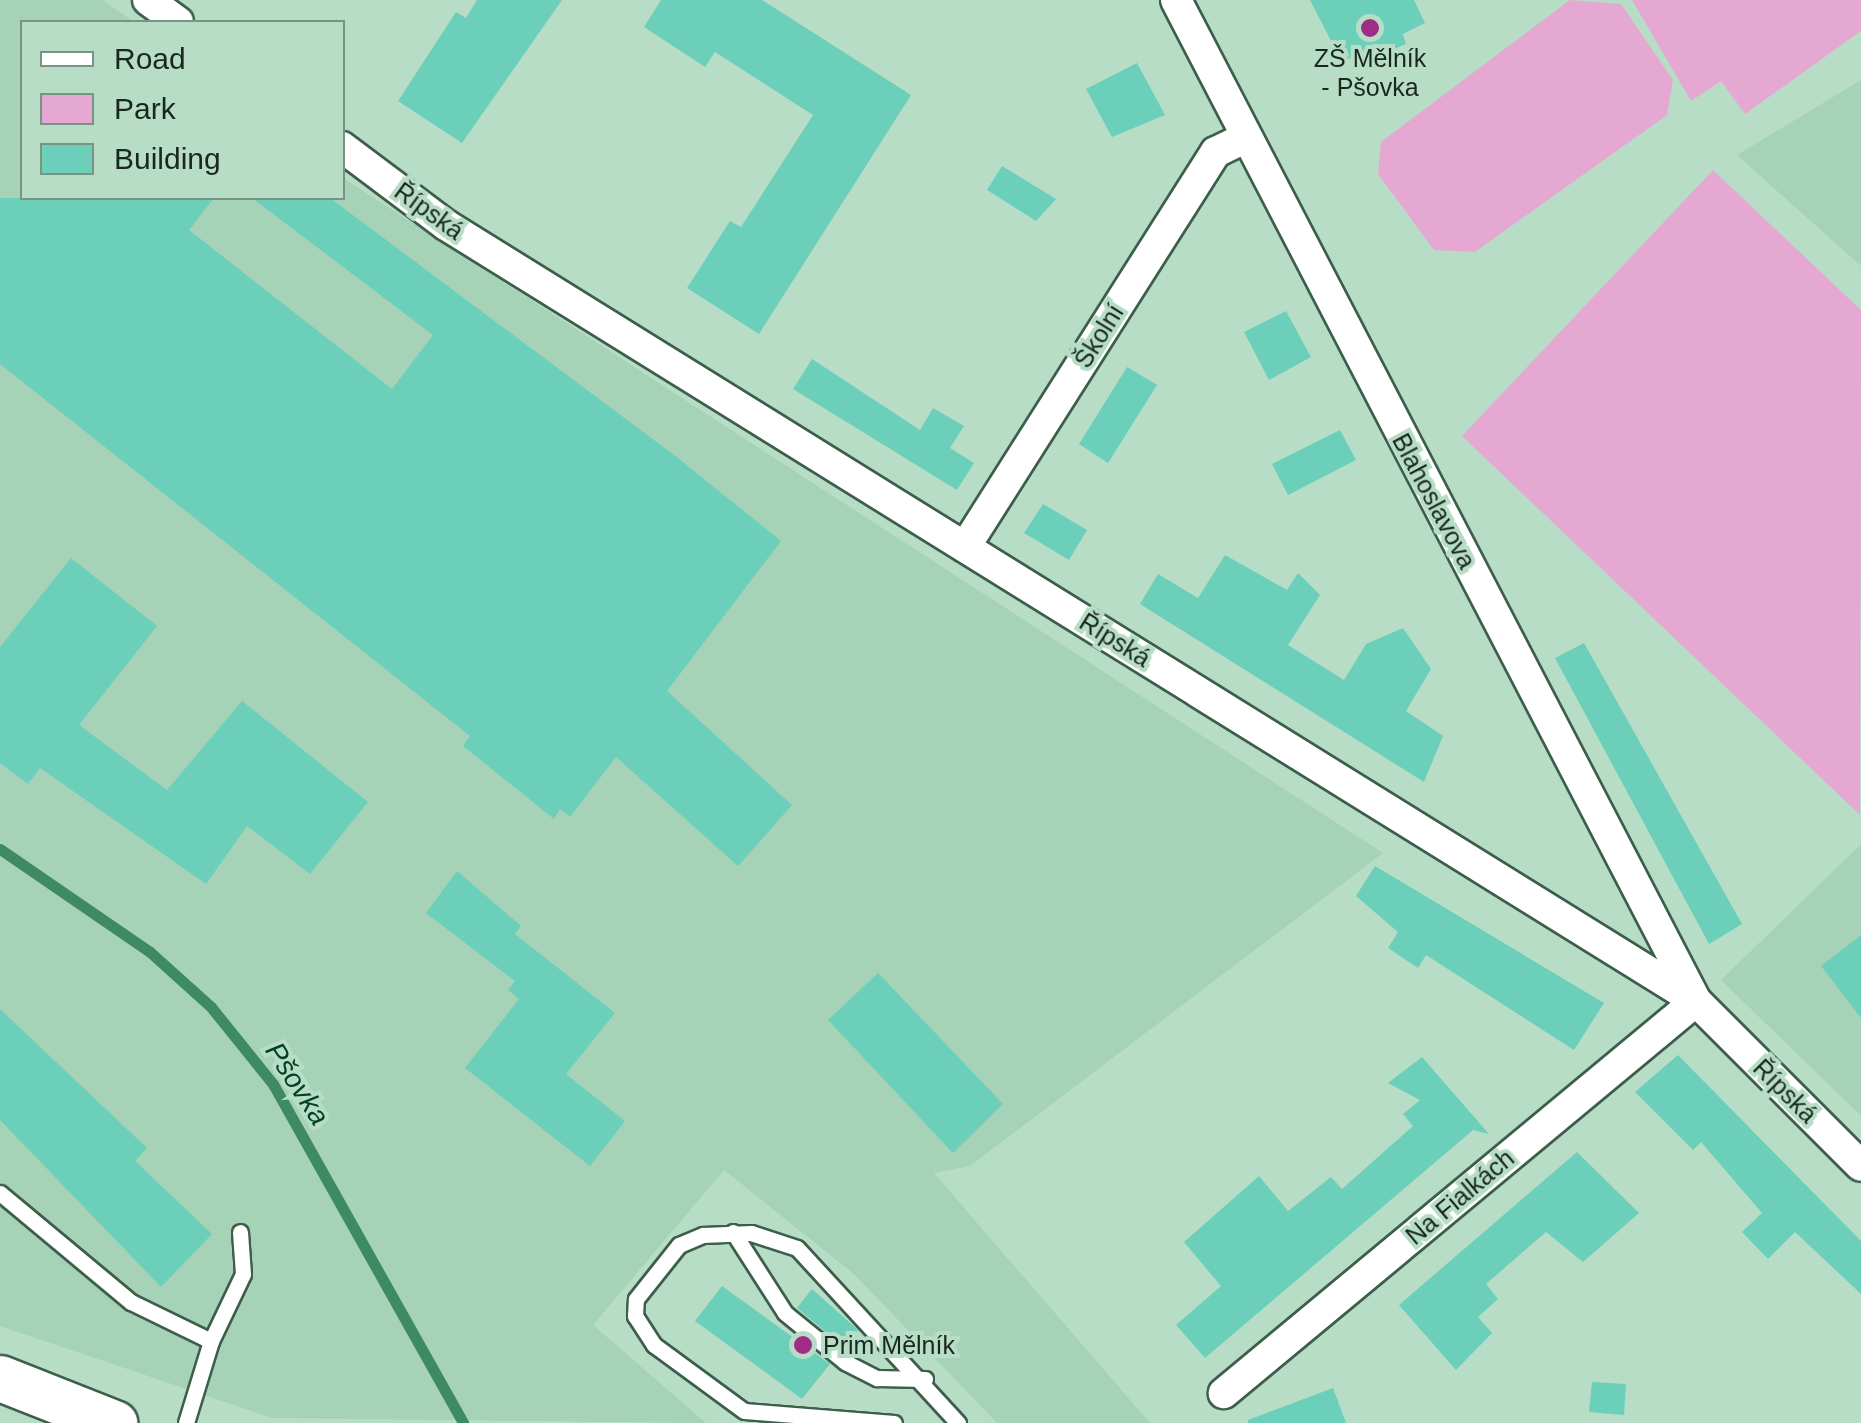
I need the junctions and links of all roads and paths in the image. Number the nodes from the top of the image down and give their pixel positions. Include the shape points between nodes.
1 (148, 0) edge
2 (1176, 0) edge
3 (175, 20) edge
4 (1244, 138) junction
5 (345, 149) edge
6 (965, 547) junction
7 (1696, 1001) junction
8 (1861, 1166) edge
9 (0, 1193) edge
10 (240, 1232) dead end
11 (733, 1232) junction
12 (210, 1342) junction
13 (0, 1378) edge
14 (925, 1379) junction
15 (1224, 1393) dead end
16 (114, 1423) edge
17 (186, 1423) edge
18 (894, 1423) edge
19 (958, 1423) edge

1 - 3 street
2 - 4 street, Blahoslavova
4 - 6 street, Školní via 1216,152
4 - 7 street, Blahoslavova
5 - 6 street, Řípská via 446,225
6 - 7 street, Řípská
7 - 8 street, Řípská
7 - 15 street, Na Fialkách
9 - 12 lane via 131,1302
10 - 12 lane via 243,1274
11 - 14 lane via 797,1248
11 - 14 lane via 785,1313 845,1362 877,1378
11 - 18 lane via 679,1245 636,1298 654,1346 744,1411
12 - 17 lane
13 - 16 street
14 - 19 lane

